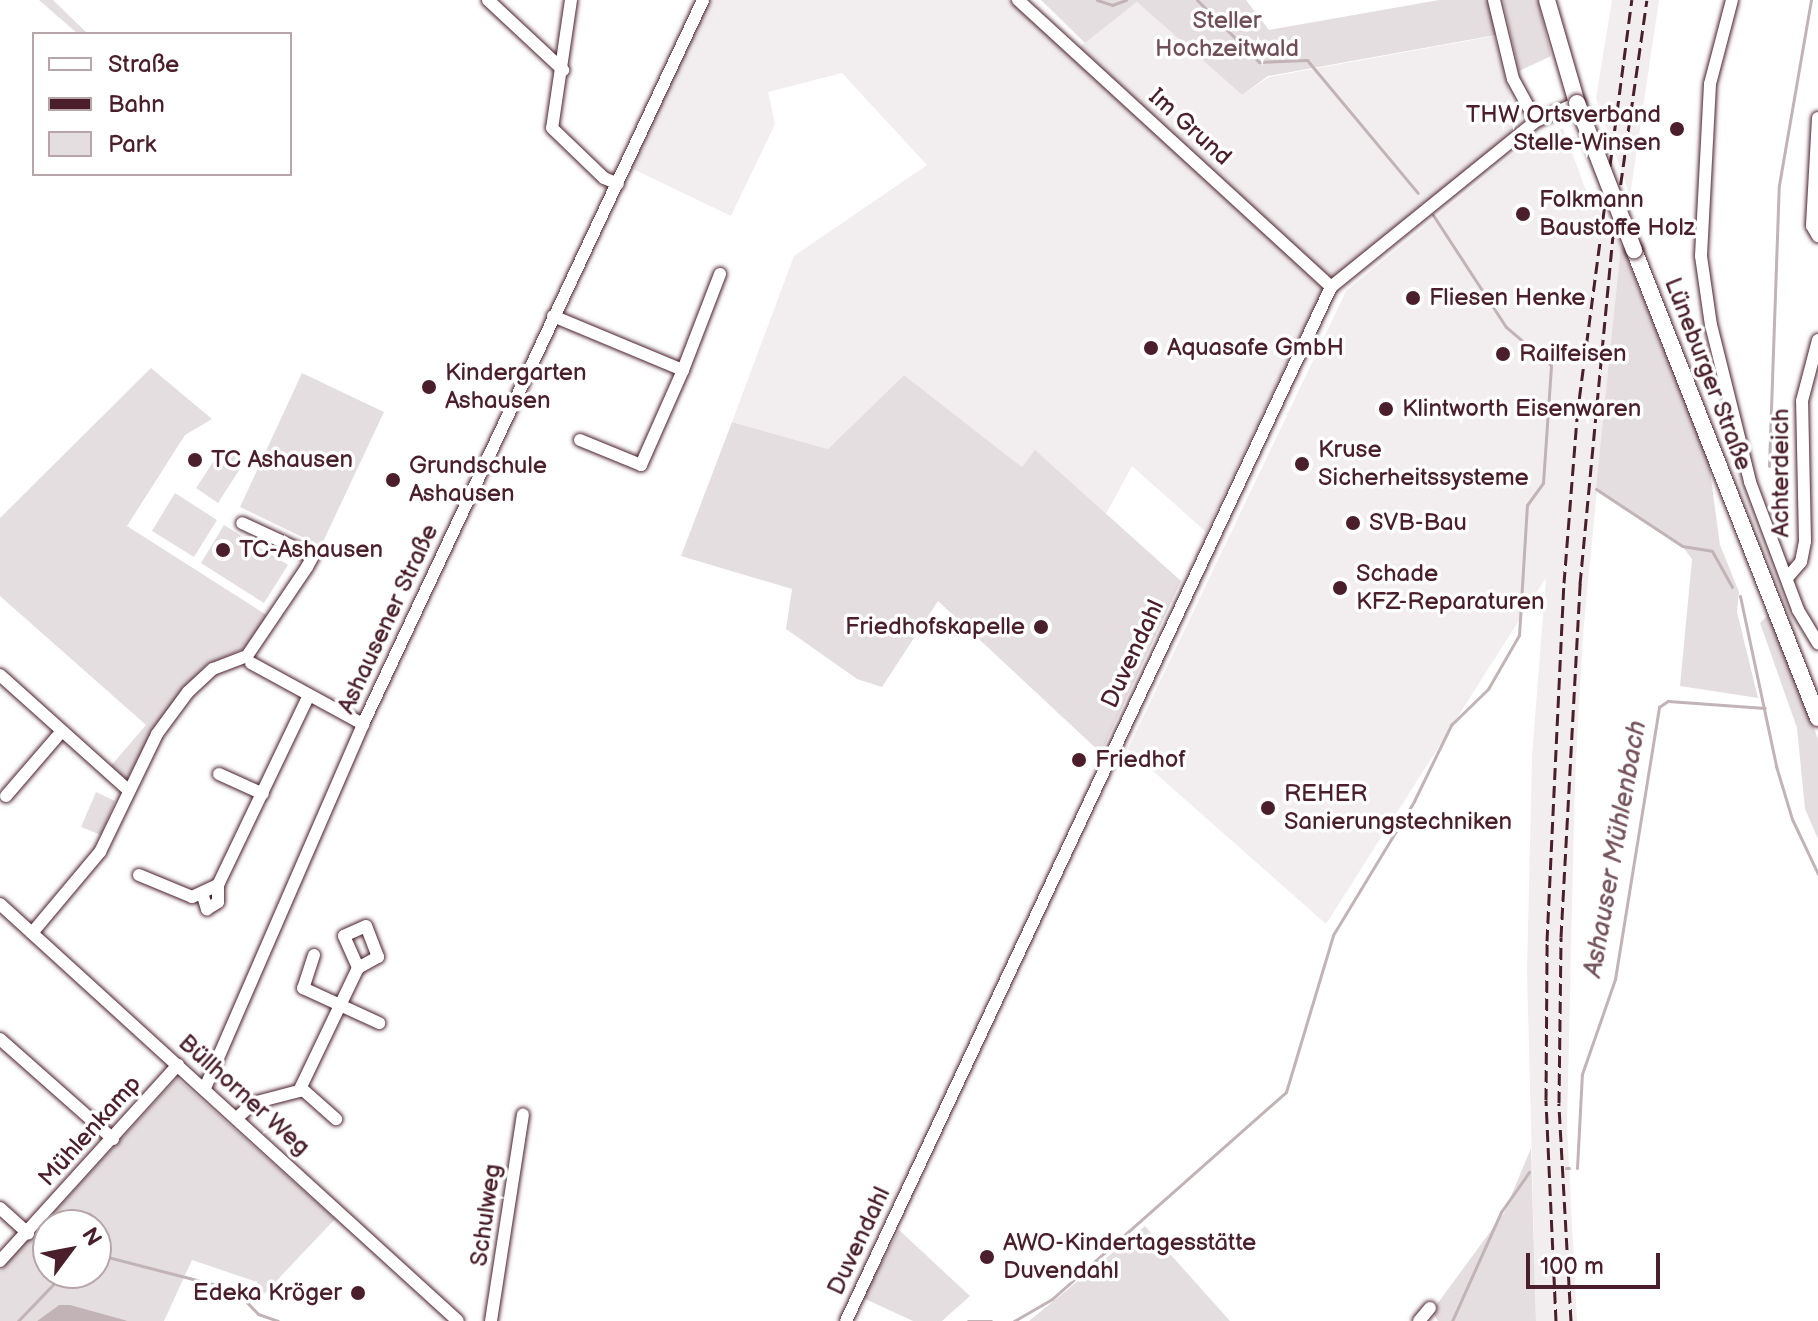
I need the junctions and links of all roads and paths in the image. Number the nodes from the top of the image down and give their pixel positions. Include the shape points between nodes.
1 (488, 0) edge
2 (571, 0) edge
3 (703, 0) edge
4 (1018, 0) edge
5 (1494, 0) edge
6 (1547, 0) edge
7 (1732, 0) edge
8 (563, 70) junction
9 (1577, 103) junction
10 (1818, 118) edge
11 (1536, 121) junction
12 (618, 184) junction
13 (1818, 236) edge
14 (720, 274) dead end
15 (1331, 287) junction
16 (553, 316) junction
17 (1818, 340) edge
18 (683, 370) junction
19 (580, 440) dead end
20 (242, 523) dead end
21 (1787, 578) junction
22 (1818, 643) edge
23 (251, 663) dead end
24 (0, 675) edge
25 (308, 697) junction
26 (1818, 718) edge
27 (363, 724) junction
28 (61, 732) junction
29 (219, 774) dead end
30 (128, 790) junction
31 (263, 794) junction
32 (6, 796) dead end
33 (139, 875) dead end
34 (0, 904) edge
35 (32, 933) junction
36 (314, 955) dead end
37 (358, 968) dead end
38 (341, 1004) junction
39 (379, 1023) dead end
40 (0, 1039) edge
41 (178, 1065) junction
42 (205, 1088) junction
43 (301, 1088) junction
44 (523, 1114) dead end
45 (237, 1118) junction
46 (336, 1119) dead end
47 (113, 1139) junction
48 (0, 1208) edge
49 (28, 1233) junction
50 (0, 1261) edge
51 (1430, 1308) dead end
52 (458, 1321) edge
53 (491, 1321) edge
54 (846, 1321) edge
55 (1419, 1321) edge

1 - 8 street
2 - 8 street
3 - 12 street, Ashausener Straße
4 - 15 street, Im Grund
5 - 11 street via 1513,79
6 - 9 main road, Lüneburger Straße
7 - 21 street via 1710,84 1701,256 1711,325 1750,482
8 - 12 street via 552,128 604,178
9 - 11 street, Duvendahl
9 - 26 main road, Lüneburger Straße, bridge
10 - 13 street via 1812,226
11 - 15 street, Duvendahl
12 - 16 street, Ashausener Straße
14 - 18 street
15 - 54 street, Duvendahl
16 - 18 street
16 - 27 street, Ashausener Straße
17 - 21 street, Achterdeich via 1802,401 1805,541 1801,562
18 - 19 street via 641,465
20 - 30 street via 313,556 247,656 213,669 188,692 157,734
21 - 22 street
23 - 25 street
24 - 28 street
25 - 27 street
25 - 31 street
27 - 42 street, Ashausener Straße
28 - 30 street
28 - 32 street
29 - 31 street
30 - 35 street via 100,852
31 - 33 street via 218,885 203,896 192,897
34 - 35 street, Büllhorner Weg
35 - 41 street, Büllhorner Weg
36 - 38 street via 303,988
37 - 38 street
38 - 39 street
38 - 43 street
40 - 47 street
41 - 42 street, Büllhorner Weg
41 - 47 street, Mühlenkamp
42 - 45 street, Büllhorner Weg
43 - 45 street via 253,1103
43 - 46 street
44 - 53 street, Schulweg
45 - 52 street, Büllhorner Weg
47 - 49 street, Mühlenkamp
48 - 49 street
49 - 50 street, Mühlenkamp
51 - 55 street

